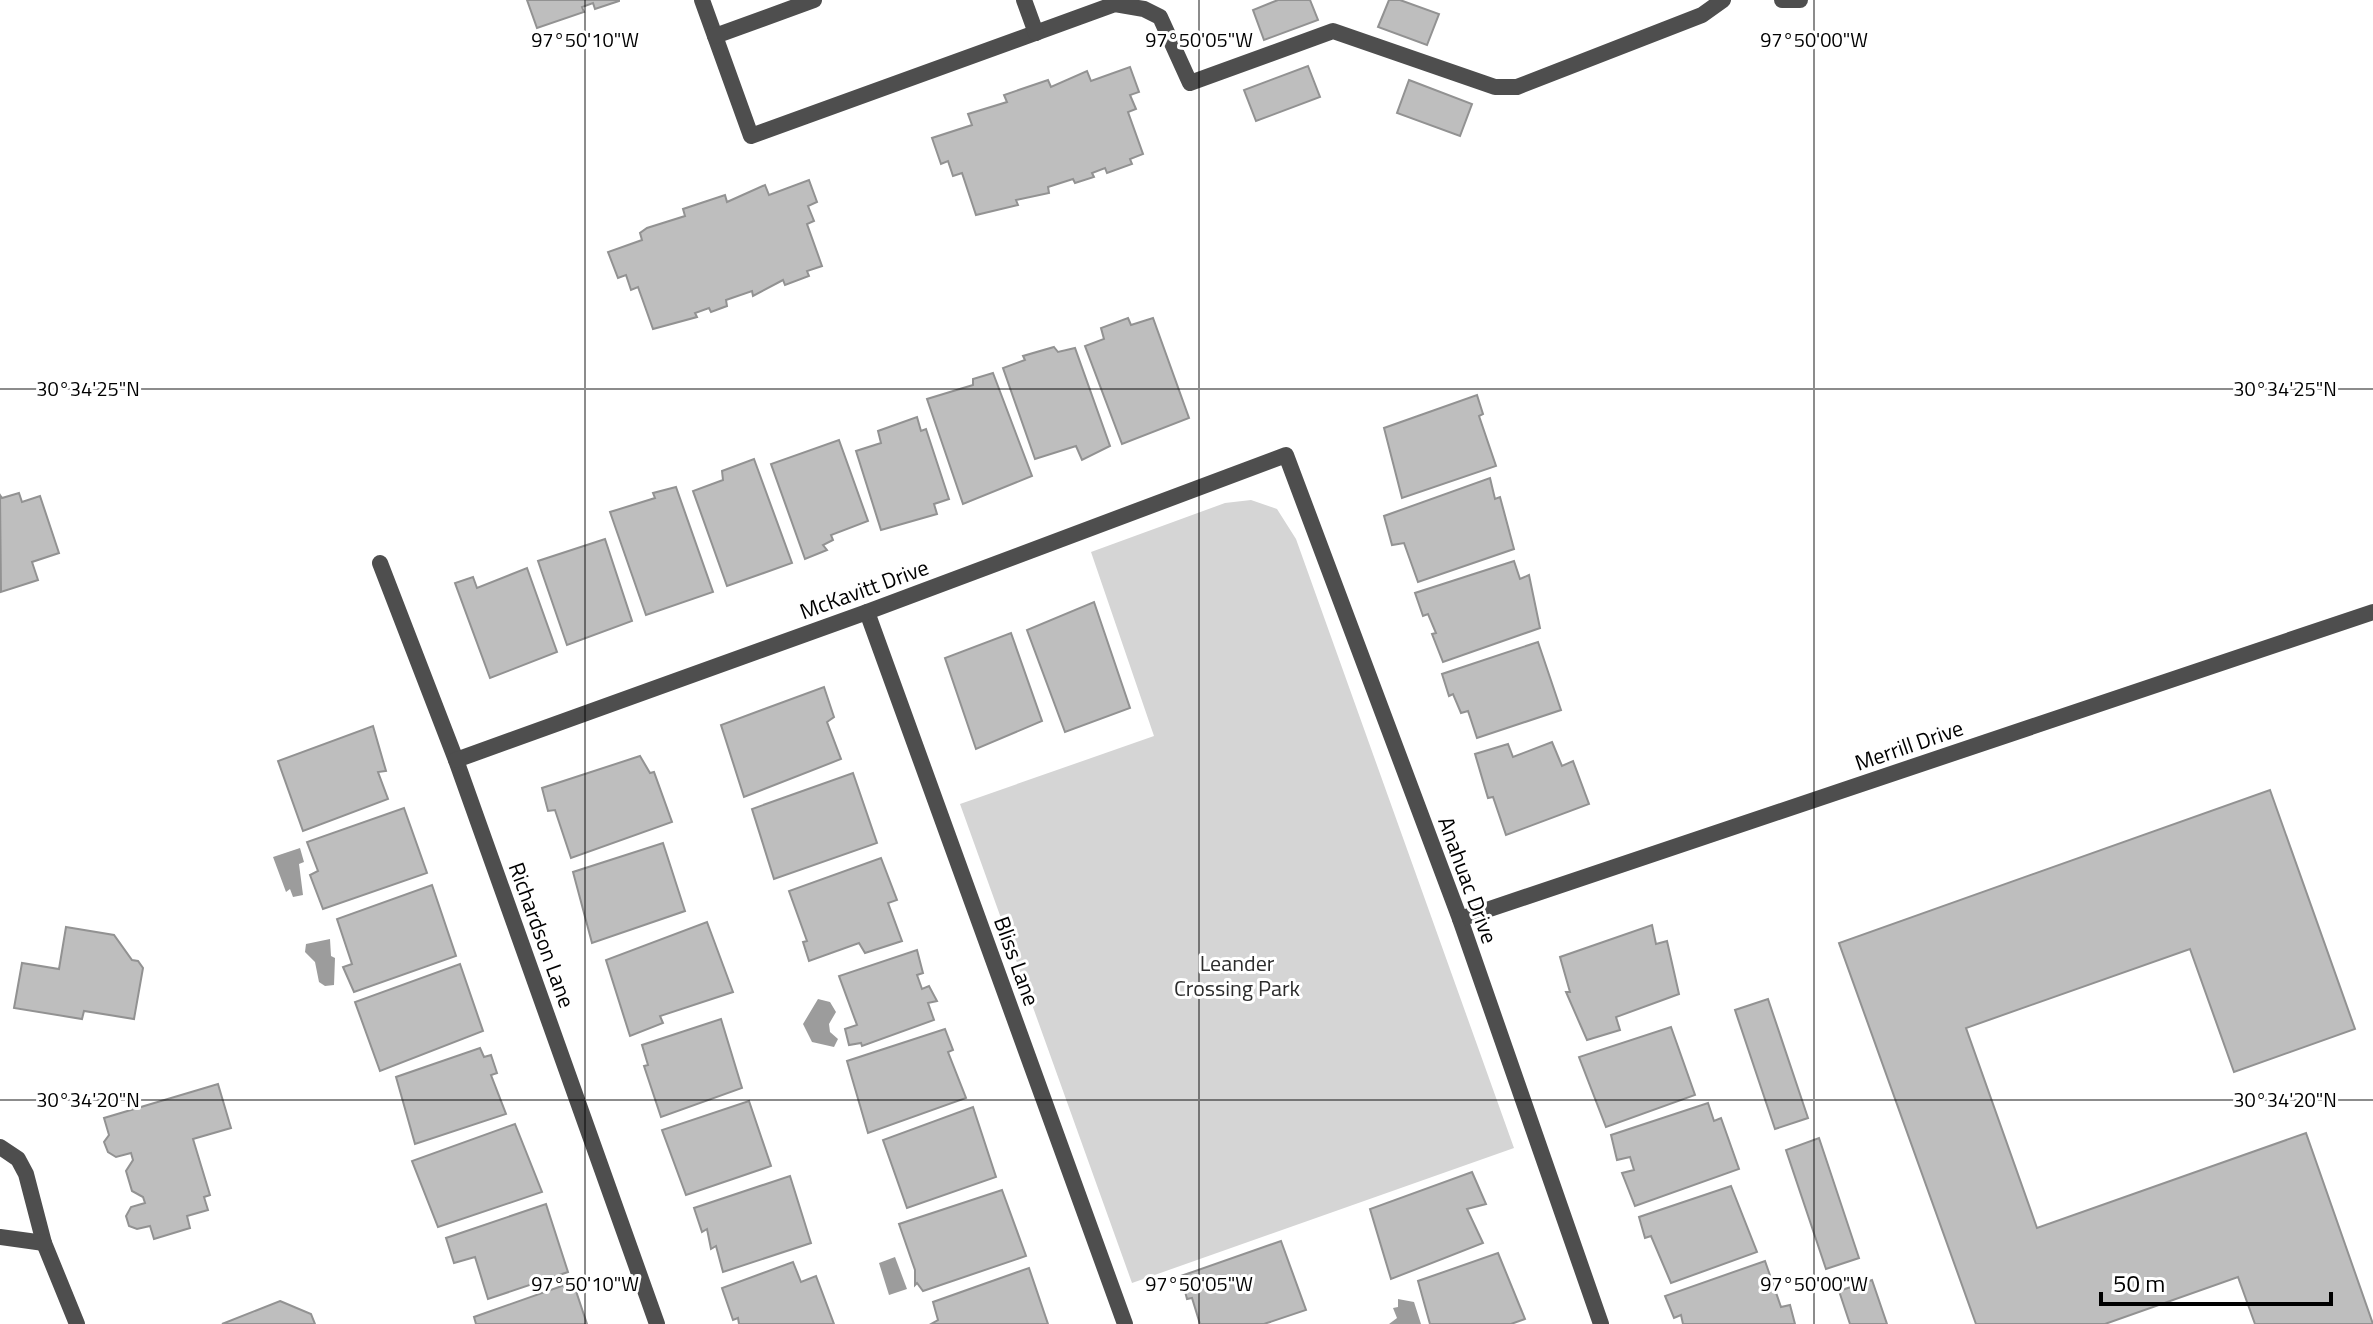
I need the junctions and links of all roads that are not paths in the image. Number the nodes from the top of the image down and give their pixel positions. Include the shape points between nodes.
1 (702, 0) edge
2 (814, 0) edge
3 (1024, 0) edge
4 (1723, 0) edge
5 (1782, 0) edge
6 (1800, 0) edge
7 (1036, 33) junction
8 (715, 36) junction
9 (1286, 455) joint
10 (380, 563) dead end
11 (867, 612) junction
12 (2373, 612) edge
13 (456, 760) junction
14 (1460, 919) junction
15 (0, 1147) edge
16 (0, 1237) edge
17 (44, 1243) junction
18 (77, 1324) edge
19 (657, 1324) edge
20 (1125, 1324) edge
21 (1601, 1324) edge

1 - 8 street
2 - 8 street
3 - 7 street
4 - 7 street via 1702,15 1517,87 1495,87 1333,31 1190,83 1160,17 1115,4
5 - 6 street
7 - 8 street via 751,136
9 - 11 street, McKavitt Drive
9 - 14 street, Anahuac Drive
10 - 13 street, Richardson Lane
11 - 13 street, McKavitt Drive
11 - 20 street, Bliss Lane
12 - 14 street, Merrill Drive
13 - 19 street, Richardson Lane
14 - 21 street, Anahuac Drive
15 - 17 street via 18,1159 26,1174
16 - 17 street
17 - 18 street

